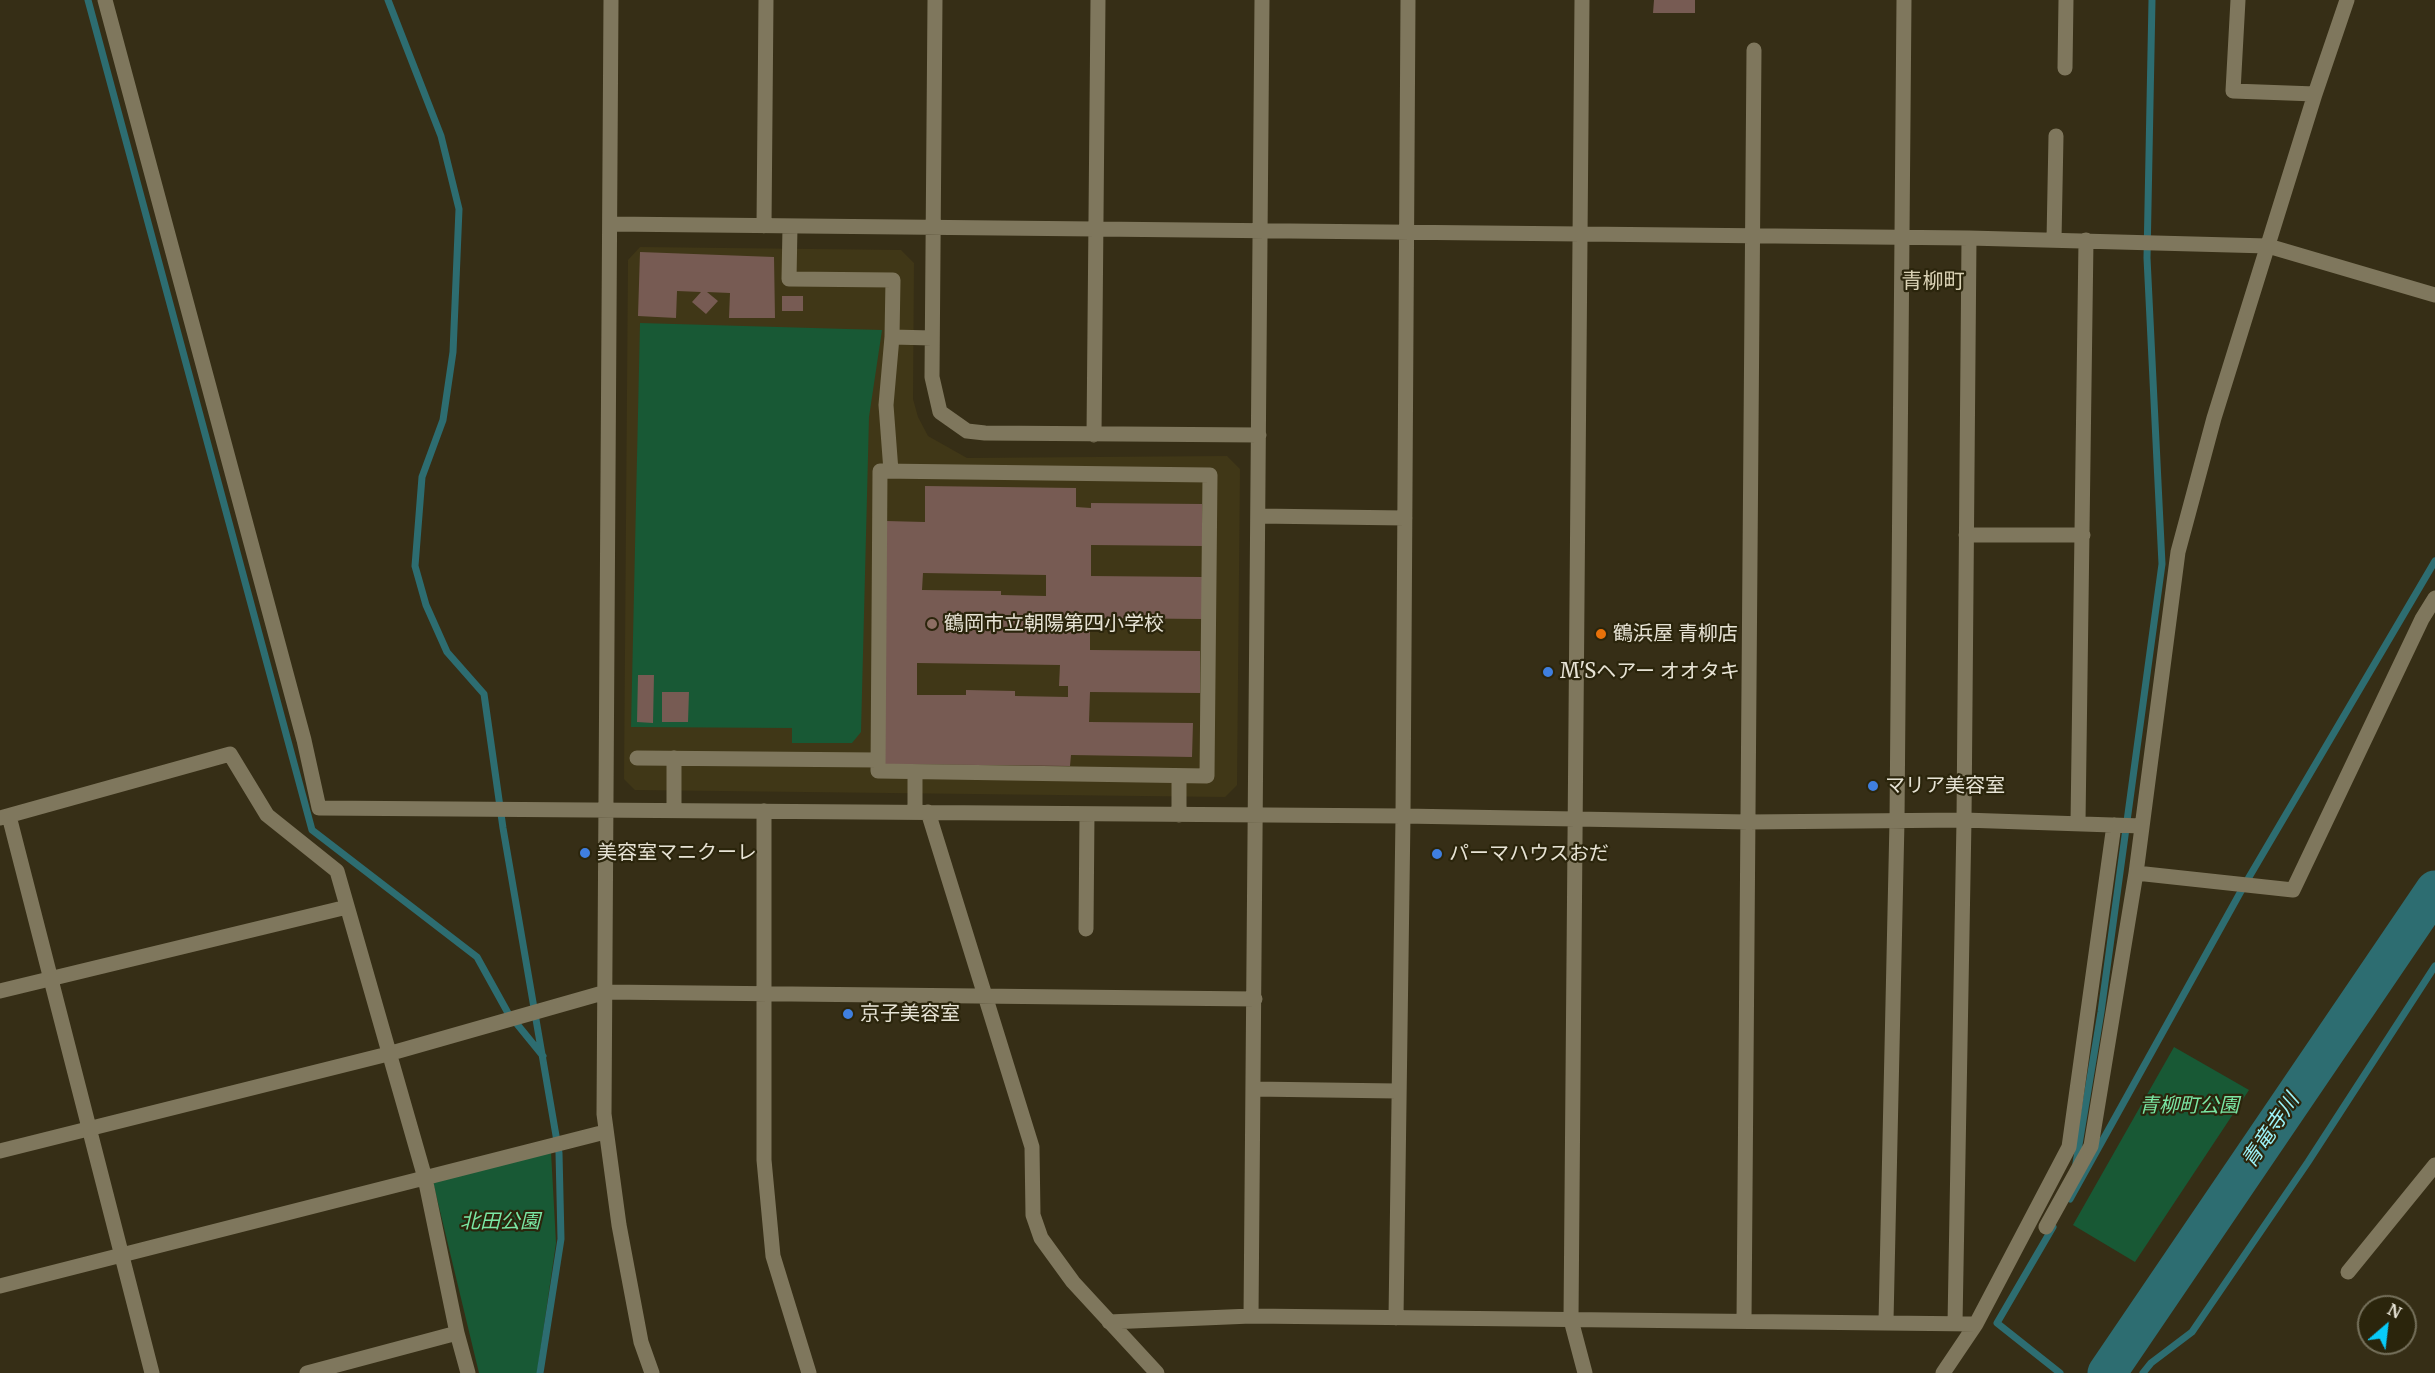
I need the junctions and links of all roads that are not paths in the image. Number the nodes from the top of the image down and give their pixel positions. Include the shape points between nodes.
1 (105, 0) edge
2 (611, 0) edge
3 (766, 0) edge
4 (935, 0) edge
5 (1098, 0) edge
6 (1262, 0) edge
7 (1408, 0) edge
8 (1582, 0) edge
9 (1904, 0) edge
10 (2066, 0) edge
11 (2238, 0) edge
12 (2347, 0) edge
13 (1754, 50) dead end
14 (2065, 68) dead end
15 (2315, 94) junction
16 (2056, 136) dead end
17 (610, 224) junction
18 (764, 226) junction
19 (790, 227) junction
20 (933, 229) junction
21 (1096, 230) junction
22 (1260, 230) junction
23 (1407, 232) junction
24 (1580, 234) junction
25 (1752, 236) junction
26 (1902, 238) junction
27 (1969, 238) junction
28 (2054, 240) junction
29 (2086, 240) junction
30 (2268, 246) junction
31 (2435, 295) edge
32 (892, 337) junction
33 (932, 338) junction
34 (1094, 435) junction
35 (1259, 435) junction
36 (891, 471) junction
37 (1258, 516) junction
38 (1405, 518) junction
39 (1966, 535) junction
40 (2083, 535) junction
41 (2435, 598) edge
42 (638, 758) dead end
43 (674, 758) junction
44 (878, 760) junction
45 (915, 772) junction
46 (1179, 776) junction
47 (605, 809) junction
48 (674, 810) junction
49 (764, 811) junction
50 (921, 812) junction
51 (1087, 814) junction
52 (1179, 815) junction
53 (1256, 816) junction
54 (1403, 816) junction
55 (5, 817) edge
56 (1574, 818) junction
57 (1964, 820) junction
58 (1897, 821) junction
59 (1748, 822) junction
60 (2078, 823) junction
61 (2114, 825) junction
62 (2142, 826) junction
63 (2136, 873) junction
64 (347, 907) junction
65 (1086, 929) dead end
66 (51, 977) junction
67 (0, 991) edge
68 (606, 992) junction
69 (764, 993) junction
70 (987, 998) junction
71 (1255, 999) junction
72 (387, 1054) junction
73 (1253, 1089) junction
74 (1397, 1091) junction
75 (90, 1128) junction
76 (605, 1132) junction
77 (0, 1151) edge
78 (2435, 1165) edge
79 (425, 1178) junction
80 (2046, 1227) dead end
81 (121, 1253) junction
82 (2348, 1272) dead end
83 (0, 1286) edge
84 (1251, 1316) junction
85 (1396, 1318) junction
86 (1571, 1320) junction
87 (1744, 1321) junction
88 (1886, 1321) junction
89 (1108, 1322) junction
90 (1955, 1324) junction
91 (1976, 1324) junction
92 (457, 1333) junction
93 (152, 1373) edge
94 (307, 1373) edge
95 (468, 1373) edge
96 (652, 1373) edge
97 (809, 1373) edge
98 (1157, 1373) edge
99 (1585, 1373) edge
100 (1943, 1373) edge

1 - 47 street via 319,808
2 - 17 street
3 - 18 street
4 - 20 street
5 - 21 street
6 - 22 street
7 - 23 street
8 - 24 street
9 - 26 street
10 - 14 street
11 - 15 street via 2233,91
12 - 15 street
13 - 25 street
15 - 30 street
16 - 28 street
17 - 18 street
17 - 47 street
18 - 19 street
19 - 20 street
19 - 32 street via 789,279 892,280
20 - 21 street
20 - 33 street
21 - 22 street
21 - 34 street
22 - 23 street
22 - 35 street
23 - 24 street
23 - 38 street
24 - 25 street
24 - 56 street
25 - 26 street
25 - 59 street
26 - 27 street
26 - 58 street
27 - 28 street
27 - 39 street
28 - 29 street
29 - 30 street
29 - 40 street
30 - 31 street
30 - 62 street via 2214,418 2178,552
32 - 33 street
32 - 36 street via 886,405
33 - 34 street via 934,394 940,412 955,424 967,431 985,433
34 - 35 street
35 - 37 street
36 - 44 street via 880,471
36 - 46 street via 1210,475 1207,776
37 - 38 street
37 - 53 street
38 - 54 street
39 - 40 street
39 - 57 street
40 - 60 street
41 - 63 street via 2294,891
42 - 43 street
43 - 44 street
43 - 48 street
44 - 45 street via 878,771
45 - 46 street
45 - 50 street
46 - 52 street
47 - 48 street
47 - 68 street
48 - 49 street
49 - 50 street
49 - 69 street
50 - 51 street
50 - 70 street
51 - 52 street
51 - 65 street
52 - 53 street
53 - 54 street
53 - 71 street
54 - 56 street
54 - 74 street
55 - 64 street via 230,754 267,815 337,871
55 - 66 street
56 - 59 street
56 - 86 street
57 - 58 street
57 - 60 street
57 - 90 street
58 - 59 street
58 - 88 street
59 - 87 street
60 - 61 street
61 - 62 street
61 - 91 street via 2068,1147
62 - 63 street
63 - 80 street via 2091,1146
64 - 66 street
64 - 72 street
66 - 67 street
66 - 75 street
68 - 69 street
68 - 72 street
68 - 76 street
69 - 70 street
69 - 97 street via 764,1160 772,1256
70 - 71 street
70 - 89 street via 1032,1147 1033,1215 1041,1238
71 - 73 street
72 - 75 street
72 - 79 street
73 - 74 street
73 - 84 street
74 - 85 street
75 - 77 street
75 - 81 street
76 - 79 street
76 - 96 street via 641,1342
78 - 82 street
79 - 81 street
79 - 92 street
81 - 83 street
81 - 93 street
84 - 85 street
84 - 89 street
85 - 86 street
86 - 87 street
86 - 99 street
87 - 88 street
88 - 90 street
89 - 98 street
90 - 91 street
91 - 100 street
92 - 94 street
92 - 95 street

